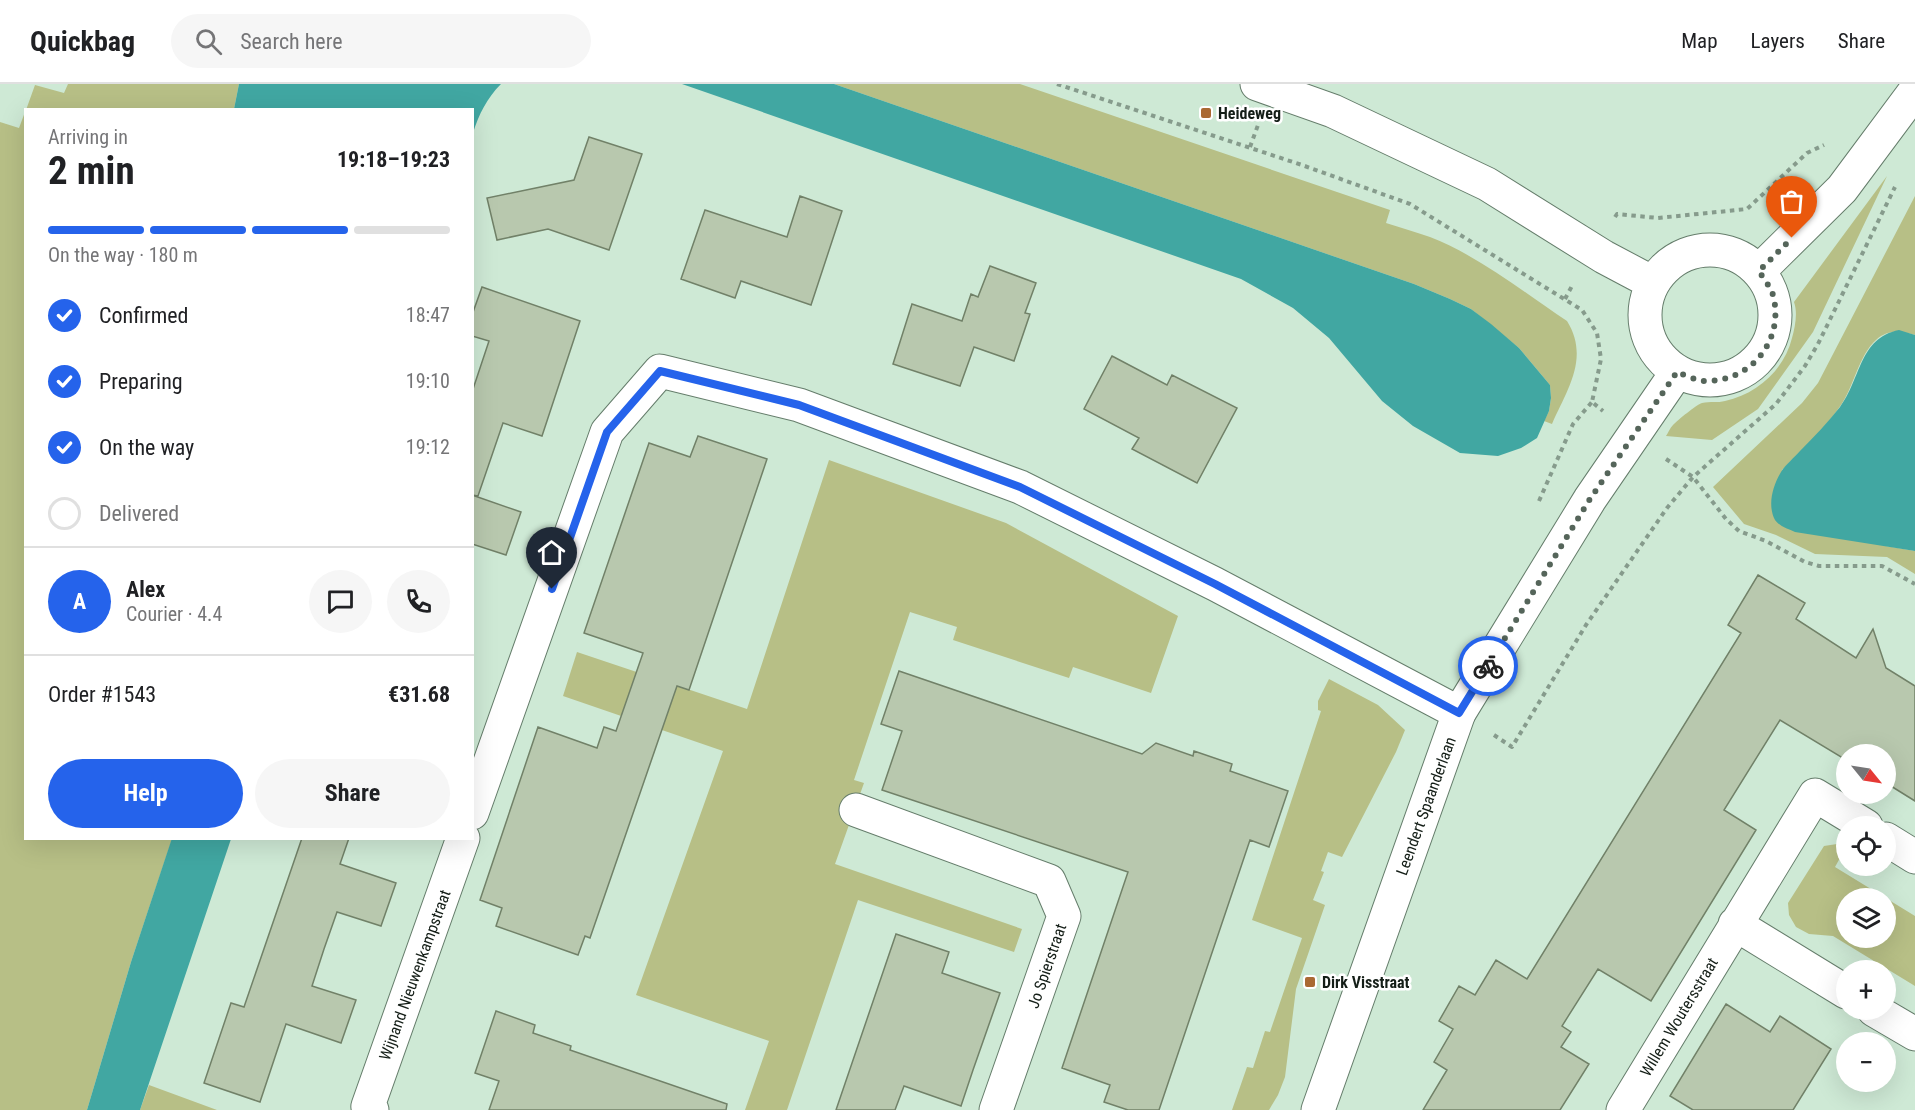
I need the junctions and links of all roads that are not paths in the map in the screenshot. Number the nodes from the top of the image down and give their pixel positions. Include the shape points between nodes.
1 (1257, 84) edge
2 (1915, 91) edge
3 (1759, 271) junction
4 (1653, 283) junction
5 (1677, 372) junction
6 (1459, 713) junction
7 (474, 807) edge
8 (856, 810) dead end
9 (1850, 816) edge
10 (462, 840) edge
11 (1896, 845) edge
12 (1915, 857) edge
13 (1735, 924) junction
14 (1836, 986) edge
15 (1891, 1020) edge
16 (1915, 1034) edge
17 (372, 1110) edge
18 (996, 1110) edge
19 (1318, 1110) edge
20 (1623, 1110) edge

1 - 4 street via 1333,111 1487,184
2 - 3 street via 1842,189
3 - 4 street via 1739,256 1715,249 1691,252 1669,264
3 - 5 street via 1773,293 1776,320 1769,345 1752,366 1729,378 1702,381
4 - 5 street via 1644,307 1646,332 1658,355
5 - 6 street, Leendert Spaanderlaan via 1590,499
6 - 7 street via 1215,584 1020,487 799,405 660,371 607,432
6 - 19 street, Leendert Spaanderlaan
8 - 18 street, Jo Spierstraat via 1049,881 1064,916
9 - 13 street, Willem Woutersstraat via 1815,795
10 - 17 street, Wijnand Nieuwenkampstraat via 368,1106
11 - 12 street
13 - 14 street
13 - 20 street, Willem Woutersstraat
15 - 16 street

